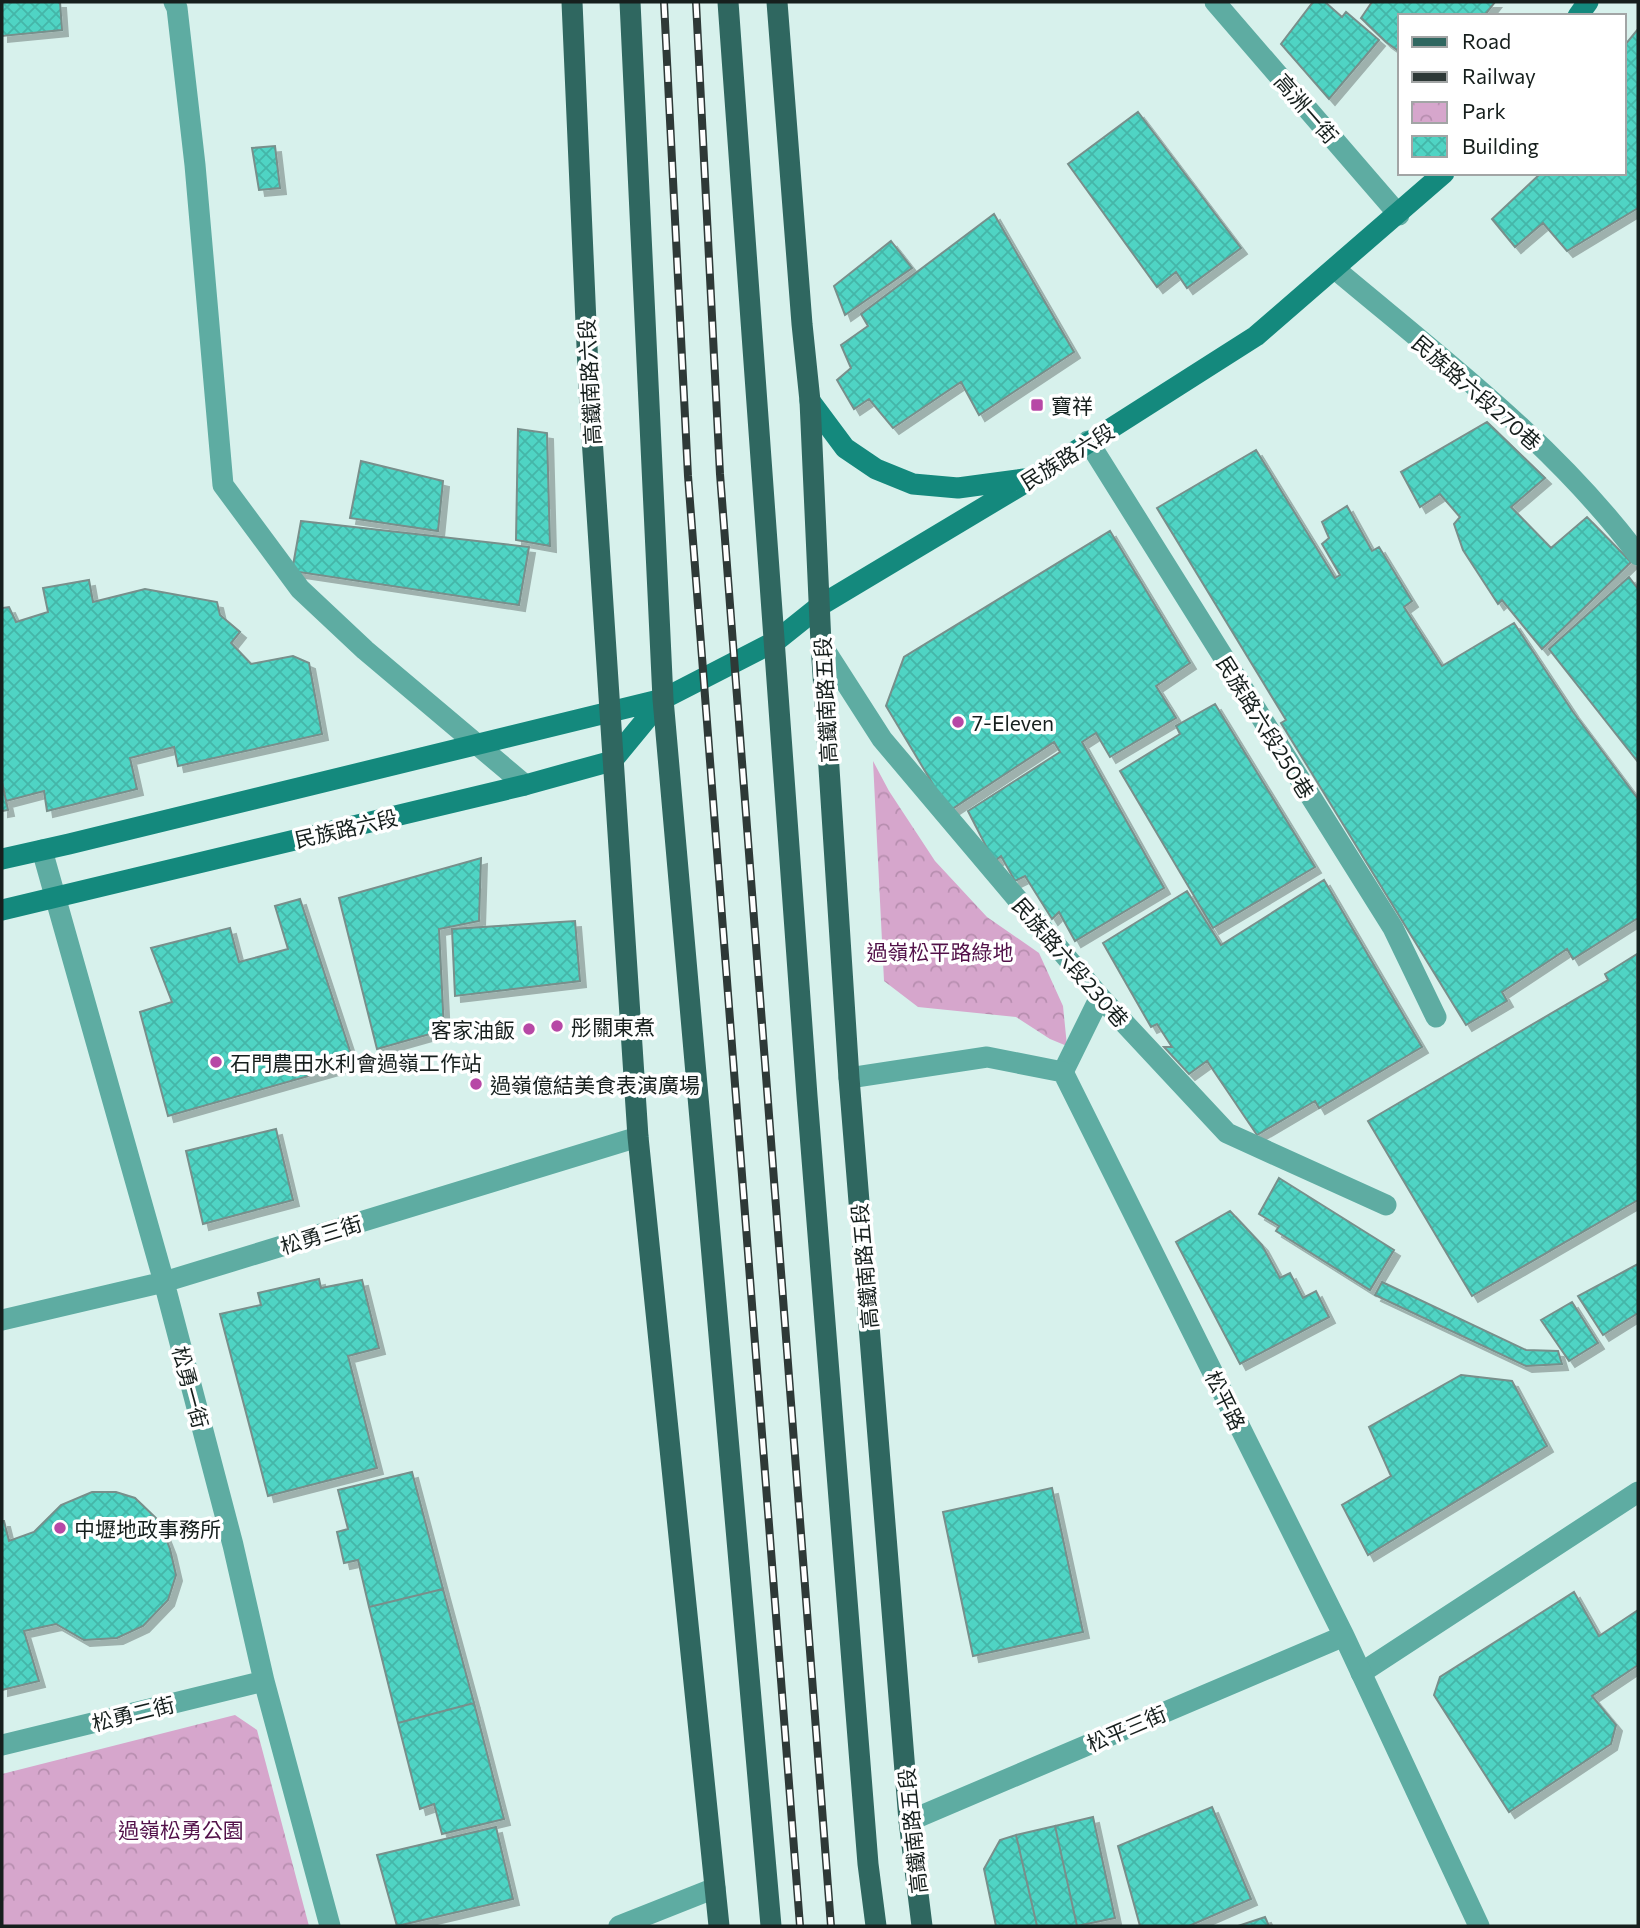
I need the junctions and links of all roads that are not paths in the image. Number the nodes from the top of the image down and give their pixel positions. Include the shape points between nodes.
1 (174, 2) edge
2 (572, 2) edge
3 (630, 2) edge
4 (728, 2) edge
5 (777, 2) edge
6 (1215, 2) edge
7 (1442, 175) edge
8 (1399, 215) junction
9 (1335, 269) junction
10 (810, 401) junction
11 (1087, 442) junction
12 (1033, 478) junction
13 (1638, 555) edge
14 (821, 605) junction
15 (776, 641) junction
16 (821, 644) junction
17 (663, 699) junction
18 (609, 714) junction
19 (476, 744) junction
20 (612, 761) junction
21 (525, 785) junction
22 (42, 850) junction
23 (2, 859) edge
24 (54, 898) junction
25 (2, 910) edge
26 (1100, 997) junction
27 (1436, 1017) dead end
28 (1063, 1072) junction
29 (849, 1078) junction
30 (638, 1137) junction
31 (1386, 1205) dead end
32 (164, 1282) junction
33 (2, 1320) edge
34 (1638, 1492) edge
35 (1344, 1636) junction
36 (1361, 1674) junction
37 (264, 1681) junction
38 (2, 1745) edge
39 (909, 1821) junction
40 (715, 1888) junction
41 (331, 1926) edge
42 (619, 1926) edge
43 (719, 1926) edge
44 (771, 1926) edge
45 (876, 1926) edge
46 (922, 1926) edge
47 (1479, 1926) edge

1 - 19 street via 195,165 223,485 300,589
2 - 18 main road, 高鐵南路六段
3 - 17 main road
4 - 15 main road
5 - 10 main road
6 - 8 street, 高洲一街
7 - 8 main road, 民族路六段
8 - 9 main road, 民族路六段
9 - 11 main road, 民族路六段 via 1256,336
9 - 13 street, 民族路六段270巷 via 1518,423
10 - 12 main road via 845,448 876,469 913,484 958,488
10 - 14 main road
11 - 12 main road, 民族路六段
11 - 27 street, 民族路六段250巷 via 1393,928
12 - 14 main road, 民族路六段
14 - 15 main road, 民族路六段
14 - 16 main road, 高鐵南路五段
15 - 17 main road, 民族路六段
15 - 45 main road, 高鐵南路五段 via 808,1109
16 - 26 street, 民族路六段230巷 via 882,739
16 - 29 main road, 高鐵南路五段
17 - 18 main road, 民族路六段
17 - 20 main road, 民族路六段
17 - 44 main road
18 - 19 main road, 民族路六段
18 - 20 main road, 高鐵南路六段
19 - 21 street
19 - 22 main road, 民族路六段
20 - 21 main road, 民族路六段
20 - 30 main road
21 - 24 main road, 民族路六段
22 - 23 main road, 民族路六段
22 - 24 street, 松勇一街
24 - 25 main road, 民族路六段
24 - 32 street, 松勇一街
26 - 28 street
26 - 31 street, 民族路六段230巷 via 1227,1133
28 - 29 street via 987,1057
28 - 35 street, 松平路
29 - 39 main road, 高鐵南路五段
30 - 32 street, 松勇三街
30 - 40 main road
32 - 33 street, 松勇三街
32 - 37 street, 松勇一街
34 - 36 street
35 - 36 street, 松平路
35 - 39 street, 松平三街
36 - 47 street, 松平路
37 - 38 street, 松勇二街
37 - 41 street, 松勇一街
39 - 46 main road, 高鐵南路五段
40 - 42 street
40 - 43 main road

